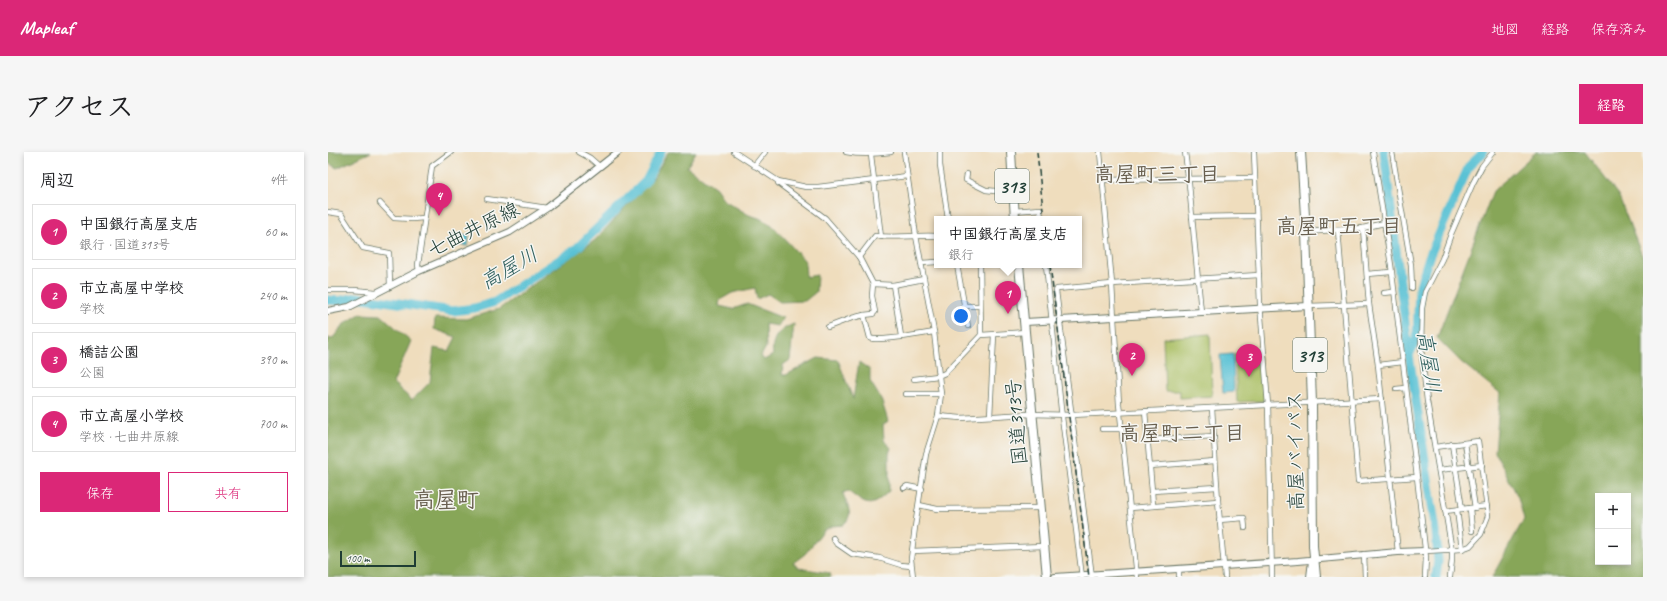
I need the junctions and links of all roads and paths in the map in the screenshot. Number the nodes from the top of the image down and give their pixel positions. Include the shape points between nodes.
1 (451, 152) edge
2 (579, 152) edge
3 (618, 152) edge
4 (734, 152) edge
5 (764, 152) edge
6 (846, 152) edge
7 (891, 152) edge
8 (904, 152) edge
9 (940, 152) edge
10 (1010, 152) edge
11 (1100, 152) edge
12 (1184, 152) edge
13 (1254, 152) edge
14 (1301, 152) edge
15 (1373, 152) edge
16 (1392, 152) edge
17 (1493, 152) edge
18 (869, 153) edge
19 (599, 166) junction
20 (754, 166) junction
21 (967, 174) dead end
22 (907, 176) junction
23 (1254, 178) junction
24 (1188, 179) junction
25 (1103, 180) junction
26 (778, 181) junction
27 (874, 181) junction
28 (1013, 193) junction
29 (487, 199) dead end
30 (380, 203) dead end
31 (547, 208) junction
32 (328, 212) edge
33 (1014, 215) edge
34 (948, 216) edge
35 (1041, 216) edge
36 (1256, 216) junction
37 (1192, 217) junction
38 (424, 218) junction
39 (1384, 223) junction
40 (1363, 228) junction
41 (1338, 230) junction
42 (1306, 232) junction
43 (916, 236) junction
44 (934, 236) edge
45 (881, 237) junction
46 (859, 257) junction
47 (934, 262) edge
48 (921, 263) junction
49 (958, 268) edge
50 (980, 268) edge
51 (1019, 268) edge
52 (1046, 268) edge
53 (420, 271) junction
54 (1391, 272) junction
55 (1367, 274) junction
56 (1259, 275) junction
57 (924, 279) junction
58 (1198, 279) junction
59 (873, 284) junction
60 (1112, 284) junction
61 (893, 285) junction
62 (390, 286) junction
63 (1412, 288) dead end
64 (328, 290) edge
65 (1394, 292) junction
66 (1384, 293) dead end
67 (373, 294) junction
68 (1344, 304) junction
69 (1369, 304) junction
70 (964, 306) junction
71 (978, 306) dead end
72 (1308, 306) junction
73 (1260, 309) junction
74 (328, 311) edge
75 (1201, 312) junction
76 (864, 315) junction
77 (1114, 317) junction
78 (1052, 320) junction
79 (1060, 320) junction
80 (1025, 322) junction
81 (968, 326) dead end
82 (828, 327) dead end
83 (934, 332) junction
84 (1026, 332) junction
85 (981, 335) junction
86 (994, 335) junction
87 (901, 336) junction
88 (1403, 362) junction
89 (1378, 365) junction
90 (940, 376) junction
91 (914, 379) dead end
92 (1406, 388) junction
93 (1396, 389) dead end
94 (906, 394) dead end
95 (941, 394) junction
96 (1382, 399) junction
97 (1352, 401) junction
98 (1312, 403) junction
99 (1268, 405) junction
100 (1212, 408) junction
101 (1145, 411) junction
102 (1120, 412) junction
103 (1062, 414) junction
104 (1072, 414) junction
105 (1033, 415) junction
106 (938, 416) junction
107 (990, 416) junction
108 (1102, 429) dead end
109 (1122, 429) junction
110 (1214, 436) junction
111 (1148, 440) junction
112 (1466, 443) junction
113 (1452, 444) junction
114 (1435, 447) junction
115 (1215, 461) junction
116 (1482, 465) junction
117 (1150, 466) junction
118 (1469, 466) junction
119 (1456, 468) junction
120 (1439, 470) junction
121 (1417, 477) junction
122 (1391, 478) junction
123 (1217, 487) junction
124 (904, 488) dead end
125 (922, 489) junction
126 (1152, 491) junction
127 (1218, 501) junction
128 (920, 505) junction
129 (1153, 506) junction
130 (1487, 506) junction
131 (1040, 508) junction
132 (1130, 508) junction
133 (1472, 508) junction
134 (1460, 510) junction
135 (1445, 511) junction
136 (1219, 520) junction
137 (1245, 528) dead end
138 (1472, 531) dead end
139 (834, 538) dead end
140 (1044, 546) junction
141 (1450, 550) junction
142 (1462, 550) junction
143 (912, 551) junction
144 (1426, 551) junction
145 (1398, 552) junction
146 (1364, 554) junction
147 (1314, 558) junction
148 (1272, 562) junction
149 (1223, 565) junction
150 (911, 566) junction
151 (1179, 568) junction
152 (1136, 574) edge
153 (1082, 576) edge
154 (1092, 576) edge
155 (913, 577) edge
156 (1047, 577) edge
157 (1055, 577) edge
158 (1179, 577) edge
159 (1225, 577) edge
160 (1272, 577) edge
161 (1311, 577) edge
162 (1316, 577) edge
163 (1365, 577) edge
164 (1425, 577) edge
165 (1450, 577) edge

1 - 38 street via 432,166
2 - 19 street
3 - 19 street, 七曲井原線
4 - 20 street
5 - 20 street
6 - 18 street
7 - 18 street
8 - 22 street
9 - 34 street
10 - 28 highway, 313
11 - 25 street
12 - 24 street
13 - 23 street
14 - 42 highway, 高屋バイパス / 313
15 - 39 street
16 - 63 street via 1411,264
17 - 114 street via 1473,183 1423,300 1421,348
18 - 27 street
19 - 31 street, 七曲井原線
20 - 26 street
21 - 28 street via 966,180 983,189
22 - 27 street
22 - 43 street
23 - 24 street
23 - 36 street
24 - 25 street
24 - 37 street
25 - 60 street
26 - 27 street via 818,187
26 - 46 street via 825,218
27 - 45 street
28 - 33 highway, 313
29 - 31 street
30 - 38 street via 394,218
31 - 53 street, 七曲井原線 via 510,232
32 - 62 street via 341,214 363,248 389,253
33 - 35 street via 1040,209
36 - 37 street
36 - 56 street
37 - 58 street
38 - 53 street via 418,264
39 - 40 street
39 - 54 street
40 - 41 street
40 - 55 street
41 - 42 street
41 - 68 street
42 - 72 highway, 高屋バイパス / 313
43 - 44 street
43 - 45 street
43 - 48 street
45 - 46 street via 873,237
46 - 59 street
47 - 48 street
48 - 57 street
49 - 70 street
50 - 85 street
51 - 80 highway, 国道313号
52 - 78 street
53 - 62 street, 七曲井原線
54 - 55 street
54 - 65 street
55 - 69 street
56 - 58 street
56 - 73 street
57 - 61 street
57 - 83 street
58 - 60 street
58 - 75 street
59 - 61 street
59 - 76 street via 875,312
60 - 77 street
60 - 79 street via 1058,289 1056,291
61 - 87 street
62 - 67 street, 七曲井原線
64 - 67 street via 354,290
65 - 66 street
65 - 88 street
67 - 74 street, 七曲井原線 via 349,306
68 - 69 street
68 - 72 street
68 - 97 street
69 - 89 street
70 - 71 street
70 - 81 street
72 - 73 street
72 - 98 highway, 高屋バイパス / 313
73 - 75 street
73 - 99 street
75 - 77 street
76 - 82 street
76 - 87 street via 872,339
77 - 79 street
77 - 102 street
78 - 79 street
78 - 80 street
78 - 103 street
79 - 104 street
80 - 84 highway, 国道313号
83 - 87 street
83 - 90 street
84 - 86 street
84 - 105 highway, 国道313号
85 - 86 street
85 - 90 street
86 - 107 street
88 - 89 street
88 - 92 street
89 - 96 street
90 - 91 street
90 - 95 street
92 - 93 street
92 - 121 street
94 - 95 street
95 - 106 street
96 - 97 street
96 - 122 street
97 - 98 street
97 - 122 street via 1358,481
98 - 99 street
98 - 147 highway, 高屋バイパス / 313
99 - 100 street
99 - 148 street
100 - 101 street
100 - 110 street
101 - 102 street
101 - 111 street
102 - 104 street
102 - 109 street
103 - 104 street
103 - 105 street
103 - 153 street
104 - 154 street
105 - 107 street
105 - 131 highway, 国道313号
106 - 107 street
106 - 125 street via 926,454
108 - 109 street
109 - 132 street
110 - 111 street
110 - 115 street
111 - 117 street
112 - 113 street
112 - 116 street via 1478,441
112 - 118 street
113 - 114 street
113 - 119 street
114 - 120 street
115 - 117 street
115 - 123 street
116 - 118 street
116 - 130 street
117 - 126 street
118 - 119 street
118 - 133 street
119 - 120 street
119 - 134 street
120 - 135 street
121 - 122 street
121 - 144 street
122 - 145 street
123 - 126 street
123 - 127 street
124 - 125 street via 906,486
125 - 128 street
126 - 129 street
127 - 129 street
127 - 136 street
128 - 131 street via 937,509
128 - 143 street
129 - 132 street
130 - 133 street
130 - 142 street via 1488,516 1481,534 1470,546
131 - 140 highway, 国道313号
132 - 152 street
133 - 134 street
133 - 138 street
134 - 135 street
134 - 142 street
135 - 141 street
136 - 137 street via 1244,518
136 - 149 street
139 - 150 street via 836,543 852,554
140 - 143 street
140 - 156 highway, 国道313号
141 - 142 street
141 - 144 street
141 - 165 street
143 - 150 street
144 - 145 street
144 - 164 street
145 - 146 street
146 - 147 street
146 - 163 street
147 - 148 street
147 - 161 highway, 313
147 - 162 highway, 313
148 - 149 street
148 - 160 street
149 - 151 street
149 - 159 street
150 - 155 street
151 - 152 street
151 - 158 street
152 - 154 street
153 - 154 street
153 - 157 street

